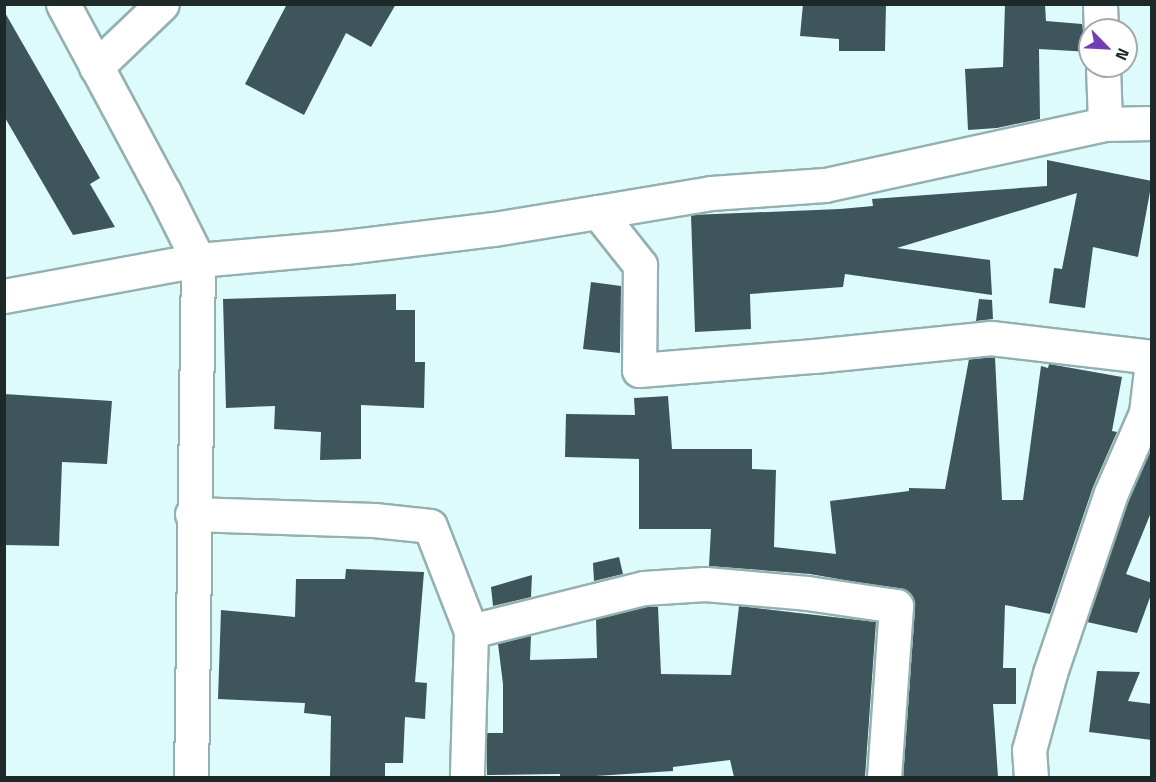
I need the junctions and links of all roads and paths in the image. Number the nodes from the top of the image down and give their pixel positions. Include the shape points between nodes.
1 (63, 4) edge
2 (162, 4) edge
3 (96, 66) junction
4 (1103, 78) edge
5 (1152, 123) edge
6 (1105, 124) junction
7 (598, 212) junction
8 (198, 260) junction
9 (4, 296) edge
10 (1152, 359) edge
11 (1149, 414) edge
12 (192, 514) junction
13 (471, 631) junction
14 (190, 777) edge
15 (468, 777) edge
16 (884, 777) edge
17 (1031, 777) edge

1 - 3 street
2 - 3 street
3 - 8 street
4 - 6 street
5 - 6 street
6 - 7 street via 825,184 711,193
7 - 8 street via 345,248
7 - 10 street via 640,265 639,370 991,338
8 - 9 street
8 - 12 street
10 - 11 street
11 - 17 street via 1111,493 1050,673 1029,750
12 - 13 street via 374,520 430,526
12 - 14 street
13 - 15 street
13 - 16 street via 644,588 705,584 896,606

